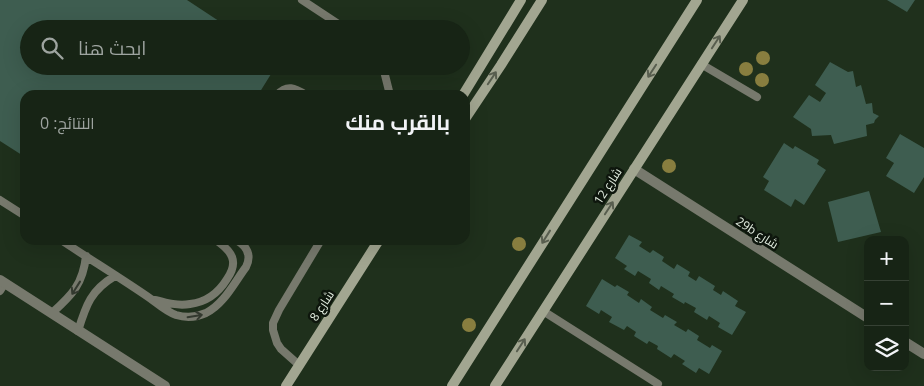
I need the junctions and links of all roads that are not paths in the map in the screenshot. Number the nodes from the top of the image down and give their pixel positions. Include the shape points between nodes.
1 (302, 0) edge
2 (522, 0) edge
3 (542, 0) edge
4 (688, 0) edge
5 (698, 0) edge
6 (743, 0) edge
7 (687, 16) junction
8 (332, 20) edge
9 (701, 64) junction
10 (385, 75) edge
11 (283, 90) edge
12 (296, 90) edge
13 (389, 90) edge
14 (466, 90) edge
15 (757, 97) dead end
16 (470, 112) edge
17 (634, 169) junction
18 (0, 200) edge
19 (20, 213) edge
20 (69, 245) edge
21 (222, 245) edge
22 (242, 245) edge
23 (318, 245) edge
24 (376, 245) edge
25 (86, 256) junction
26 (115, 276) junction
27 (2, 285) edge
28 (151, 299) junction
29 (543, 311) junction
30 (52, 313) junction
31 (864, 315) edge
32 (78, 331) junction
33 (909, 345) edge
34 (924, 354) edge
35 (299, 365) junction
36 (658, 384) dead end
37 (164, 386) edge
38 (286, 386) edge
39 (452, 386) edge
40 (495, 386) edge

1 - 8 lane
2 - 14 street
16 -> 3 street
4 - 7 street
5 - 7 street, شارع 12
9 -> 6 street, شارع 12
7 -> 39 street, شارع 12
9 - 15 lane
9 - 17 street, شارع 12
10 - 13 lane
11 - 12 lane
29 -> 17 street, شارع 12
17 - 31 street, 29b شارع
18 - 19 lane
20 - 25 lane
21 - 28 lane via 233,258 233,264 226,281 216,293 189,305
28 -> 22 lane via 175,315 195,317 205,314 221,302 248,263 248,253
23 - 35 lane via 274,323 276,343
24 - 35 street, شارع 8
25 - 26 lane
25 -> 30 lane via 83,274 75,291
26 - 28 lane
26 - 32 lane via 100,286 89,300
27 - 30 street
29 - 36 lane
40 -> 29 street, شارع 12
30 - 32 street
32 - 37 street
33 - 34 street
35 - 38 street, شارع 8

